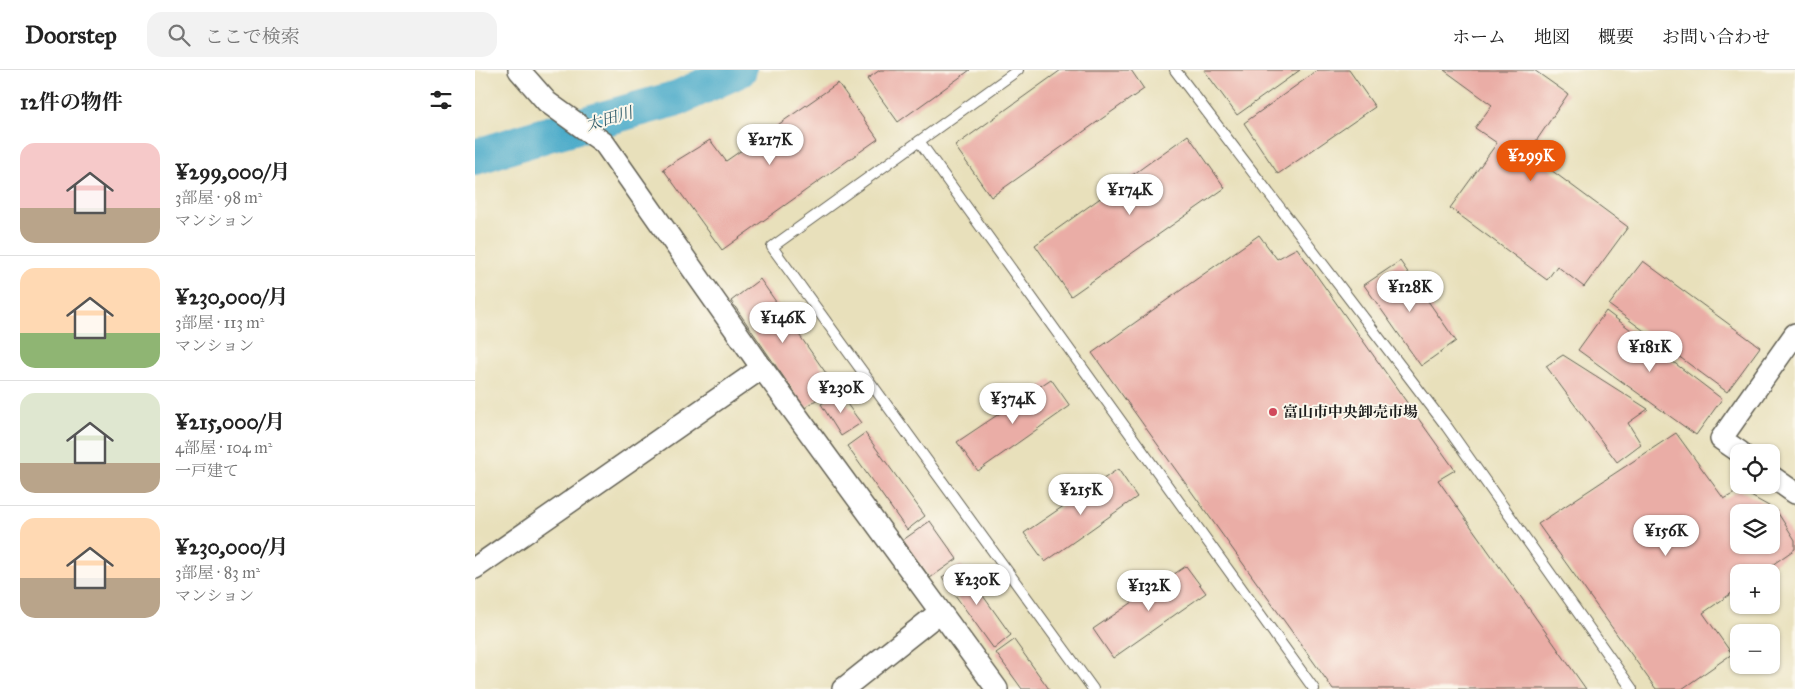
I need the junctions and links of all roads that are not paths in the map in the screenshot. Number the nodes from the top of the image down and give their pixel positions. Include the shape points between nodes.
1 (519, 70) edge
2 (1019, 70) edge
3 (1175, 70) edge
4 (919, 141) junction
5 (1795, 334) edge
6 (763, 368) junction
7 (1730, 445) edge
8 (1780, 483) edge
9 (1795, 494) edge
10 (475, 568) edge
11 (941, 612) junction
12 (843, 689) edge
13 (997, 689) edge
14 (1093, 689) edge
15 (1313, 689) edge
16 (1632, 689) edge

1 - 6 street via 547,102 605,143
2 - 4 lane
3 - 16 lane via 1447,427
4 - 14 lane via 772,247
4 - 15 lane
5 - 7 street via 1721,439
6 - 10 street
6 - 11 street
8 - 9 street
11 - 12 street
11 - 13 street

